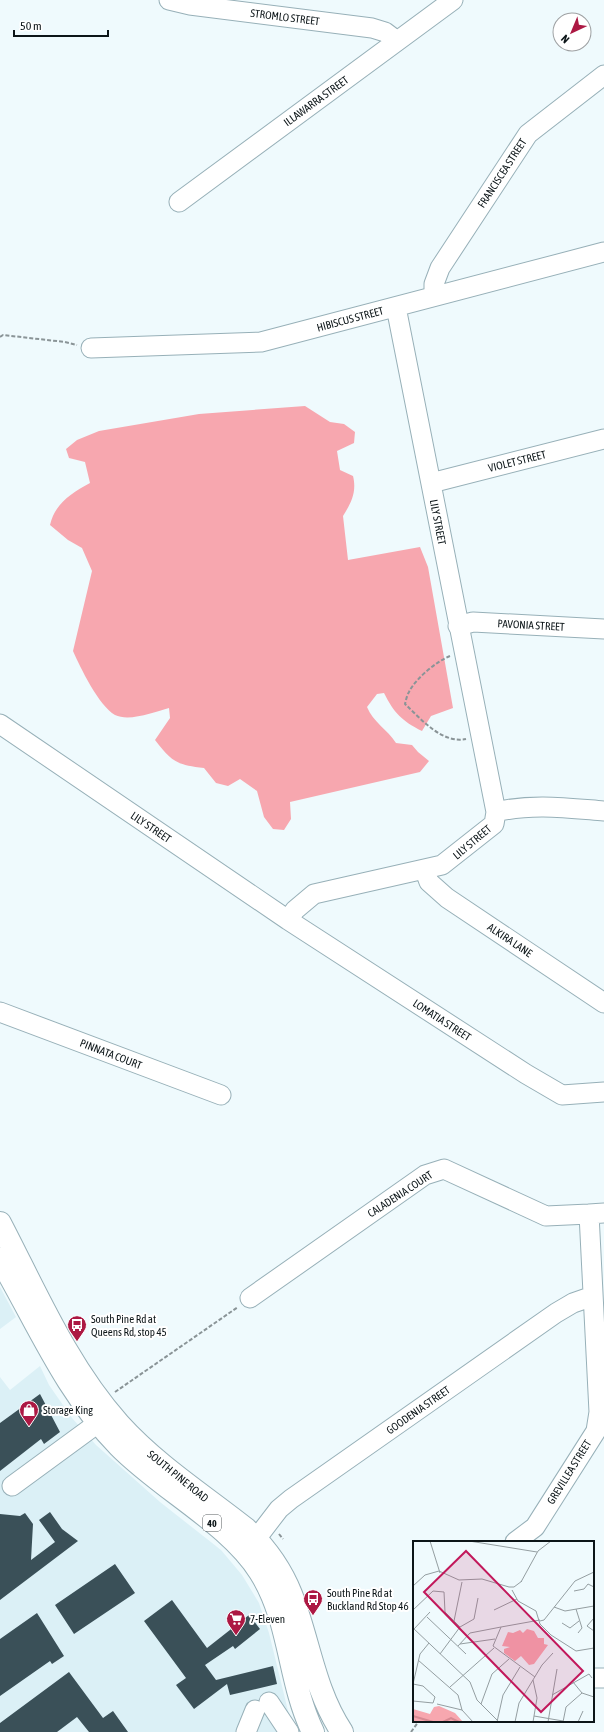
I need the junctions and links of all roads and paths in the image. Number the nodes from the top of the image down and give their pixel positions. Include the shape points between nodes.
1 (169, 0) edge
2 (453, 0) edge
3 (397, 41) junction
4 (604, 75) edge
5 (179, 202) dead end
6 (604, 252) edge
7 (434, 296) junction
8 (396, 307) junction
9 (0, 337) edge
10 (91, 348) joint
11 (604, 439) edge
12 (431, 483) junction
13 (458, 626) junction
14 (604, 629) edge
15 (453, 655) dead end
16 (0, 724) edge
17 (469, 738) dead end
18 (604, 811) edge
19 (496, 812) junction
20 (425, 871) junction
21 (288, 920) junction
22 (604, 1003) edge
23 (0, 1012) edge
24 (604, 1092) edge
25 (222, 1095) dead end
26 (597, 1213) edge
27 (0, 1224) edge
28 (0, 1259) edge
29 (593, 1296) junction
30 (250, 1298) joint
31 (112, 1394) dead end
32 (98, 1423) junction
33 (12, 1486) dead end
34 (278, 1533) dead end
35 (256, 1539) junction
36 (283, 1539) dead end
37 (515, 1541) edge
38 (418, 1722) edge
39 (246, 1732) edge
40 (289, 1732) edge
41 (313, 1732) edge
42 (342, 1732) edge
43 (411, 1732) edge

1 - 3 street, STROMLO STREET via 190,5 372,28 385,32
2 - 3 street, ILLAWARRA STREET
3 - 5 street, ILLAWARRA STREET
4 - 7 street, FRANCISCEA STREET via 528,134 440,268 434,284
6 - 7 street, HIBISCUS STREET
7 - 8 street, HIBISCUS STREET
8 - 10 street, HIBISCUS STREET via 261,342
8 - 12 street, LILY STREET
9 - 10 path via 3,335 66,342
11 - 12 street, VIOLET STREET
12 - 13 street, LILY STREET
13 - 14 street, PAVONIA STREET via 473,622
13 - 19 street, LILY STREET
15 - 17 path via 443,659 422,676 409,691 405,704 424,722 453,740
16 - 21 street, LILY STREET
18 - 19 street via 540,806
19 - 20 street, LILY STREET via 494,824 480,836 442,865
20 - 21 street, LILY STREET via 314,894 295,910
20 - 22 street, ALKIRA LANE via 429,882 447,898
21 - 24 street, LOMATIA STREET via 562,1095
23 - 25 street, PINNATA COURT
26 - 29 street, GREVILLEA STREET
26 - 30 street, CALADENIA COURT via 546,1216 444,1169 434,1171 418,1179
27 - 35 main road, SOUTH PINE ROAD / 40 via 64,1345 103,1405 150,1454
28 - 32 main road, SOUTH PINE ROAD / 40 via 61,1371
29 - 35 street, GOODENIA STREET via 556,1313 291,1499 279,1509
29 - 37 street, GREVILLEA STREET via 599,1412 596,1431 535,1527
30 - 31 path
32 - 33 street
32 - 41 main road, SOUTH PINE ROAD / 40 via 135,1461 243,1550 260,1572 277,1606 302,1704
34 - 36 path
35 - 42 main road, SOUTH PINE ROAD / 40 via 278,1569 291,1595 322,1693
38 - 43 path
39 - 40 street via 262,1706

